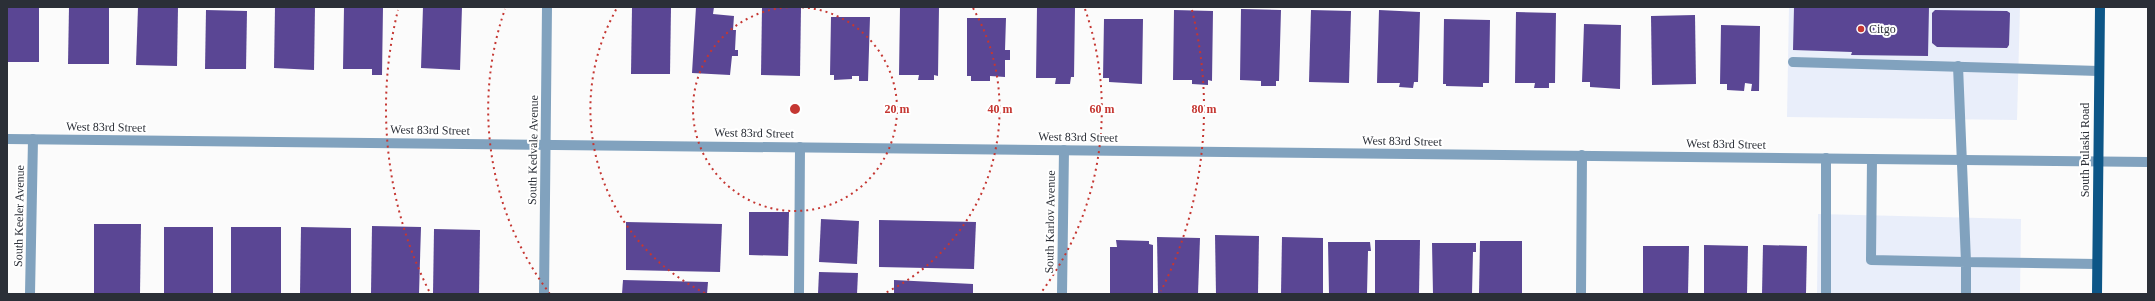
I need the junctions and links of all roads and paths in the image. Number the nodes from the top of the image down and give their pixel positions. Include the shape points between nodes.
1 (547, 7) edge
2 (2100, 7) edge
3 (1793, 62) dead end
4 (1958, 66) junction
5 (2099, 71) junction
6 (7, 139) edge
7 (33, 139) junction
8 (546, 144) junction
9 (800, 147) junction
10 (1064, 150) junction
11 (1582, 156) junction
12 (1826, 158) junction
13 (1872, 159) junction
14 (1963, 160) junction
15 (2098, 161) junction
16 (2148, 162) edge
17 (1966, 262) junction
18 (2097, 264) junction
19 (30, 294) edge
20 (544, 294) edge
21 (799, 294) edge
22 (1062, 294) edge
23 (1581, 294) edge
24 (1826, 294) edge
25 (1966, 294) edge
26 (2097, 294) edge

1 - 8 street, South Kedvale Avenue
2 - 5 main road, South Pulaski Road
3 - 4 street
4 - 5 street
4 - 14 street
5 - 15 main road, South Pulaski Road
6 - 7 street, West 83rd Street
7 - 8 street, West 83rd Street
7 - 19 street, South Keeler Avenue
8 - 9 street, West 83rd Street
8 - 20 street, South Kedvale Avenue
9 - 10 street, West 83rd Street
9 - 21 street
10 - 11 street, West 83rd Street
10 - 22 street, South Karlov Avenue
11 - 12 street, West 83rd Street
11 - 23 street
12 - 13 street, West 83rd Street
12 - 24 street
13 - 14 street, West 83rd Street
13 - 17 street via 1871,260
14 - 15 street, West 83rd Street
14 - 17 street
15 - 16 street, West 83rd Street
15 - 18 main road, South Pulaski Road
17 - 18 street
17 - 25 street
18 - 26 main road, South Pulaski Road

